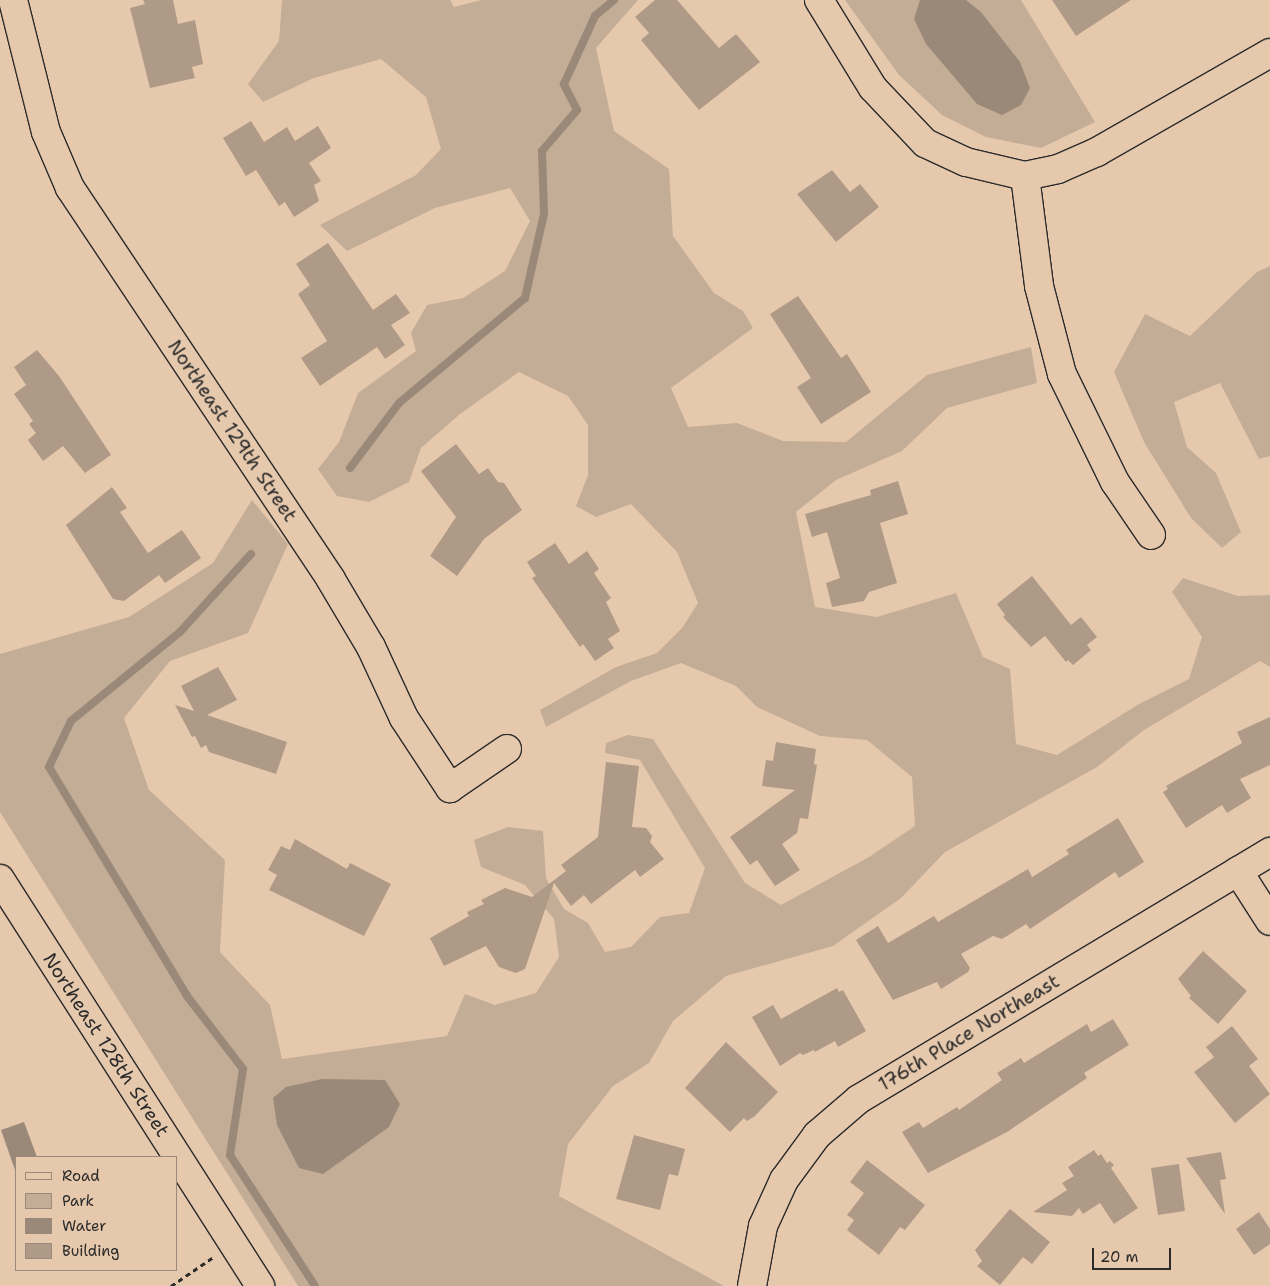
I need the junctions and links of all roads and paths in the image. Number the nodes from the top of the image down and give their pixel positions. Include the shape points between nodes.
1 (13, 0) edge
2 (819, 0) edge
3 (1270, 53) edge
4 (1025, 176) junction
5 (1151, 535) dead end
6 (507, 749) dead end
7 (1270, 852) edge
8 (1238, 870) junction
9 (0, 880) edge
10 (1270, 921) edge
11 (177, 1156) edge
12 (178, 1158) edge
13 (233, 1244) junction
14 (171, 1286) edge
15 (260, 1286) edge
16 (752, 1286) edge

1 - 6 street, Northeast 129th Street via 46,132 70,188 330,578 371,647 404,718 450,788
2 - 4 street via 873,88 925,143 966,162
3 - 4 street via 1097,152 1058,169
4 - 5 street via 1040,286 1062,374 1114,482
7 - 8 street, 176th Place Northeast
8 - 10 street
8 - 16 street, 176th Place Northeast via 852,1105 818,1134 784,1180 763,1226
9 - 11 street, Northeast 128th Street
12 - 13 street, Northeast 128th Street
13 - 14 path
13 - 15 street, Northeast 128th Street

